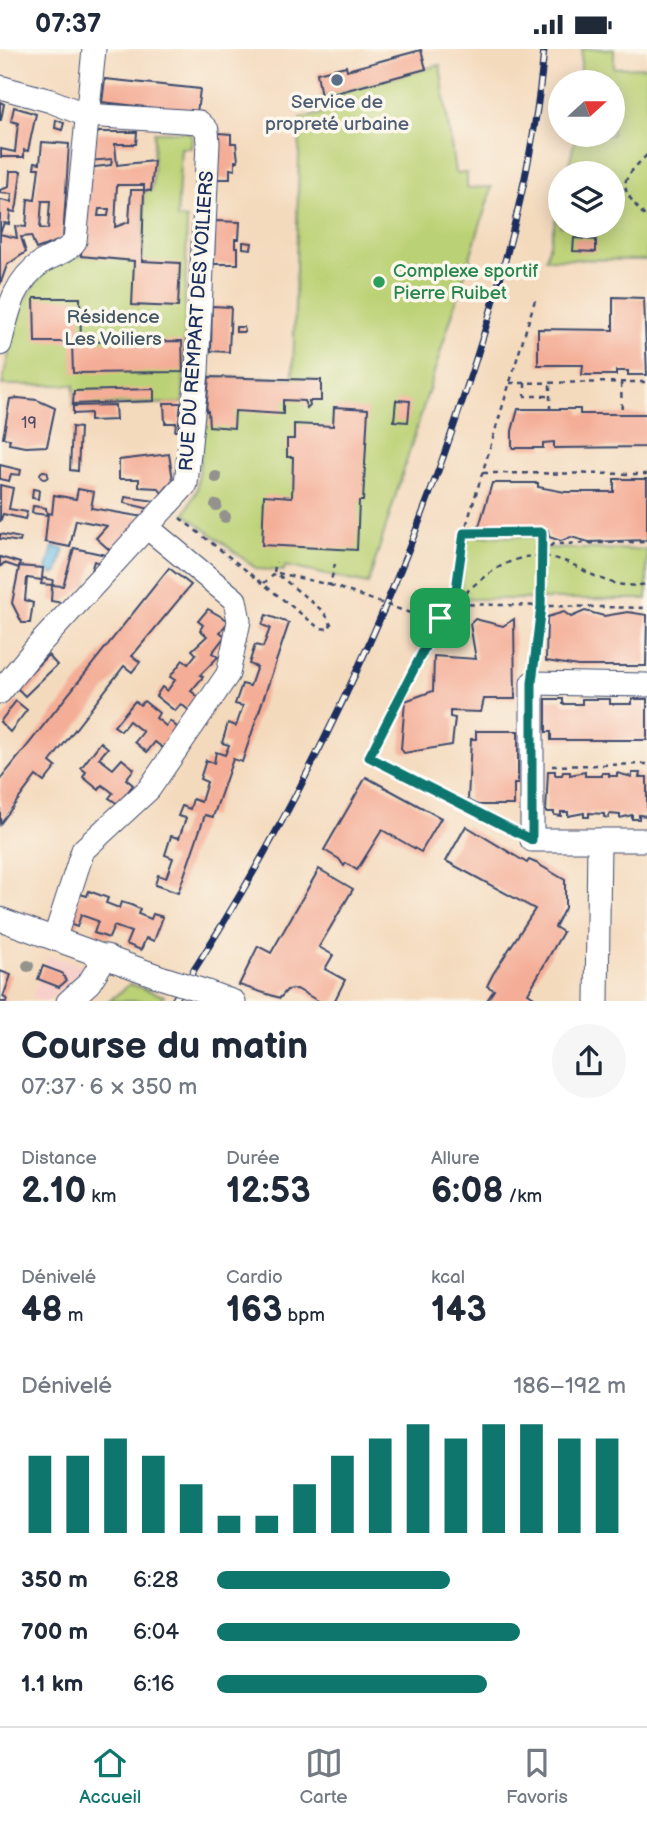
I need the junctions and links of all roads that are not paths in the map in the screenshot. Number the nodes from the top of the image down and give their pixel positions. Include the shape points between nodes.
1 (94, 49) edge
2 (0, 87) edge
3 (86, 115) junction
4 (0, 344) edge
5 (148, 528) junction
6 (647, 685) edge
7 (0, 692) edge
8 (599, 840) junction
9 (647, 840) edge
10 (0, 919) edge
11 (55, 937) junction
12 (106, 956) junction
13 (69, 1001) edge
14 (232, 1001) edge
15 (597, 1001) edge

1 - 3 street
2 - 3 street, RUE DU REMPART DES VOILIERS
3 - 4 street via 75,241 21,281
3 - 5 street, RUE DU REMPART DES VOILIERS via 199,122 207,130 198,358 186,484
5 - 7 street, RUE DU REMPART DES VOILIERS
5 - 11 street via 235,600 239,621 228,674 149,789 83,851
6 - 8 street via 532,683 532,840
8 - 9 street
8 - 15 street
10 - 11 street
11 - 12 street
12 - 13 street via 89,983
12 - 14 street, bridge

